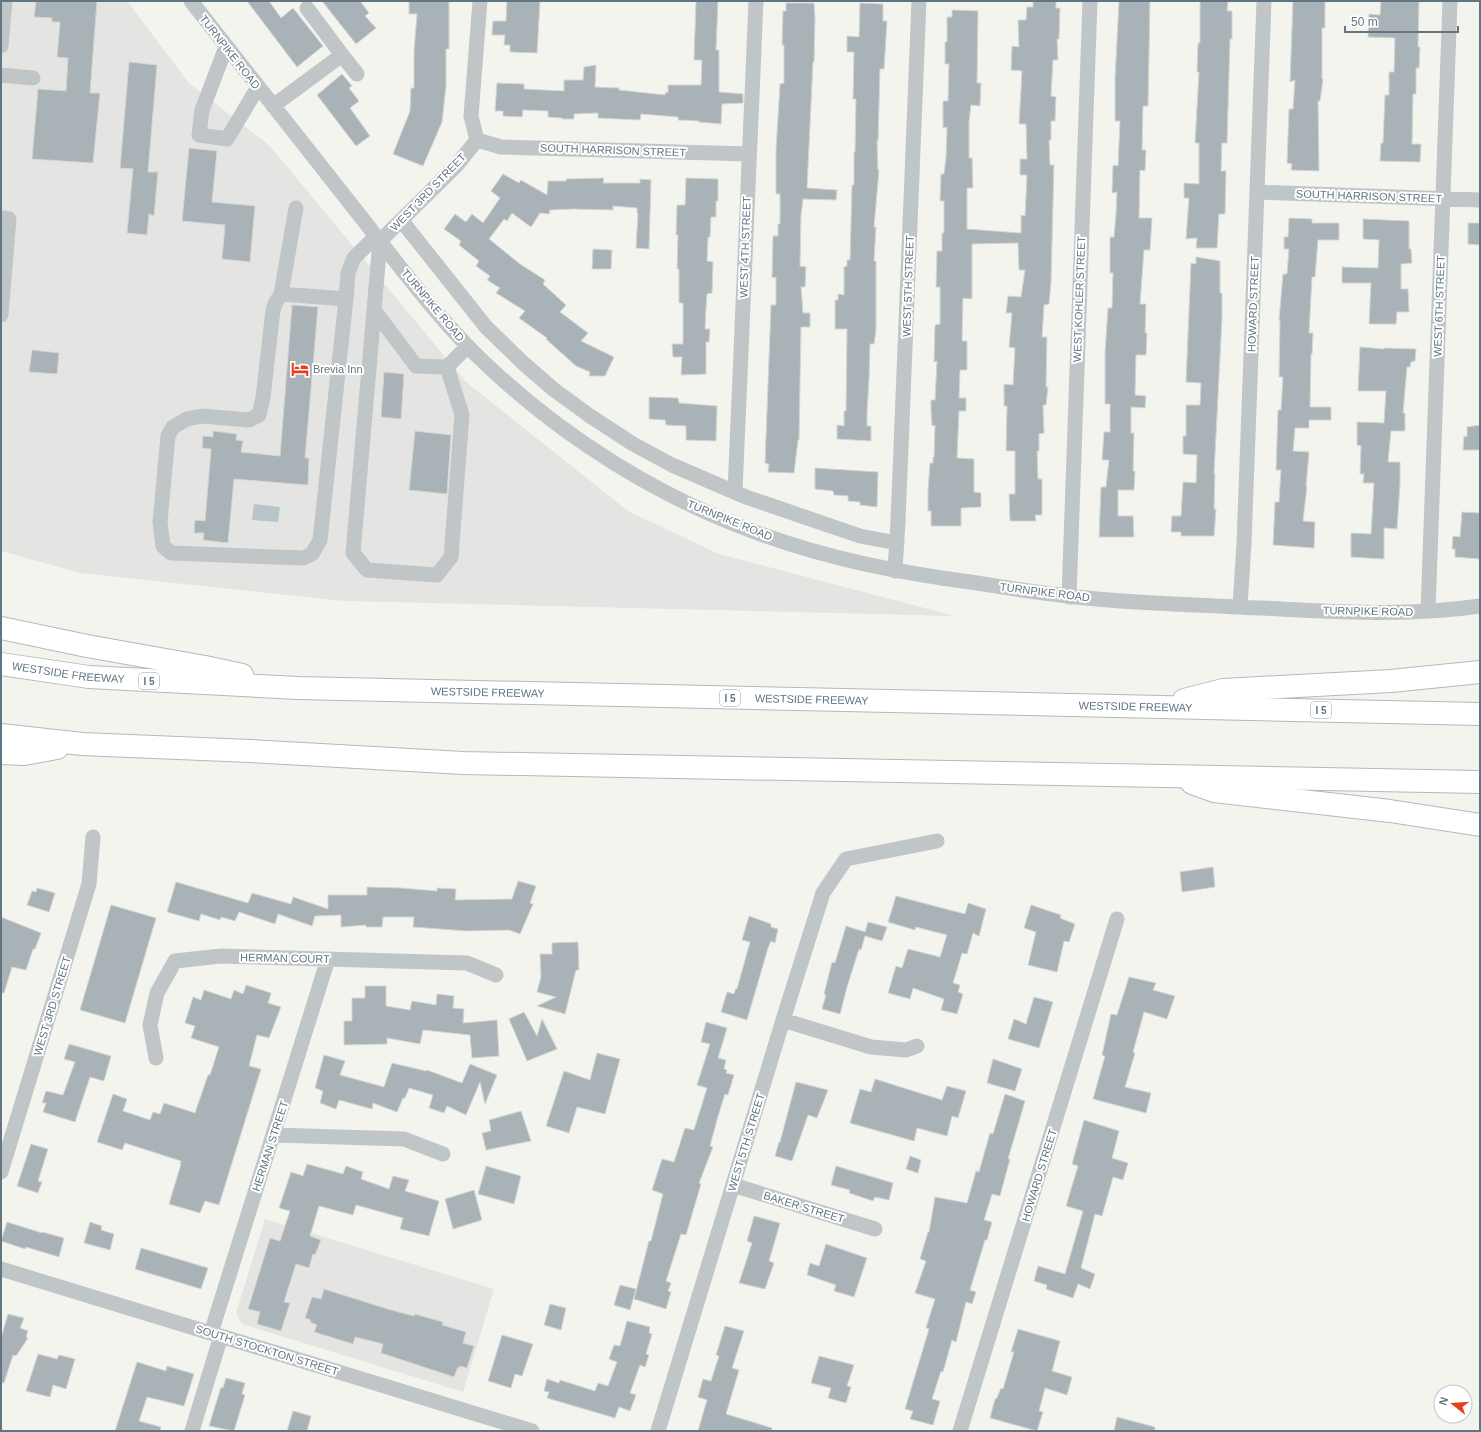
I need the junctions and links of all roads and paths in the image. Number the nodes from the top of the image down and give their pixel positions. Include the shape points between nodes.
1 (5, 1) edge
2 (191, 1) edge
3 (480, 1) edge
4 (756, 1) edge
5 (919, 1) edge
6 (1090, 1) edge
7 (1264, 1) edge
8 (1450, 1) edge
9 (307, 8) dead end
10 (1, 46) edge
11 (226, 47) junction
12 (342, 55) junction
13 (357, 74) dead end
14 (1, 75) edge
15 (33, 78) dead end
16 (258, 87) junction
17 (273, 106) junction
18 (478, 140) junction
19 (749, 154) junction
20 (1257, 192) junction
21 (1443, 199) junction
22 (1480, 200) edge
23 (296, 208) dead end
24 (1, 218) edge
25 (402, 220) junction
26 (378, 239) junction
27 (281, 294) junction
28 (346, 299) junction
29 (1, 310) edge
30 (374, 310) junction
31 (468, 346) junction
32 (447, 367) junction
33 (735, 492) junction
34 (897, 543) junction
35 (895, 571) junction
36 (1069, 596) junction
37 (1480, 606) edge
38 (1240, 607) junction
39 (1428, 611) junction
40 (1, 628) edge
41 (1, 664) edge
42 (1480, 672) edge
43 (298, 688) junction
44 (1162, 707) junction
45 (1480, 714) edge
46 (1, 735) edge
47 (82, 744) junction
48 (1, 753) edge
49 (1170, 775) junction
50 (1480, 782) edge
51 (1480, 825) edge
52 (93, 838) dead end
53 (937, 841) dead end
54 (1117, 919) dead end
55 (328, 959) junction
56 (496, 975) dead end
57 (783, 1020) junction
58 (917, 1046) dead end
59 (156, 1058) dead end
60 (274, 1135) junction
61 (443, 1154) dead end
62 (1, 1172) edge
63 (733, 1185) junction
64 (875, 1229) dead end
65 (1, 1269) edge
66 (216, 1335) junction
67 (192, 1431) edge
68 (532, 1431) edge
69 (658, 1431) edge
70 (960, 1431) edge

1 - 10 street
2 - 11 street, TURNPIKE ROAD
3 - 18 street via 471,116
4 - 19 street, WEST 4TH STREET
5 - 34 street, WEST 5TH STREET
6 - 36 street, WEST KOHLER STREET
7 - 20 street, HOWARD STREET
8 - 21 street, WEST 6TH STREET
9 - 12 street
11 - 16 street, TURNPIKE ROAD
11 - 16 street via 202,110 199,135 227,139
12 - 13 street
12 - 17 street
14 - 15 street
16 - 17 street, TURNPIKE ROAD
17 - 26 street, TURNPIKE ROAD
18 - 19 street, SOUTH HARRISON STREET via 501,147
18 - 25 street, WEST 3RD STREET
19 - 33 street, WEST 4TH STREET
20 - 21 street, SOUTH HARRISON STREET
20 - 38 street, HOWARD STREET
21 - 22 street, SOUTH HARRISON STREET
21 - 39 street, WEST 6TH STREET
23 - 27 street
24 - 29 street via 9,219
25 - 26 street, WEST 3RD STREET
25 - 33 street via 486,327 553,389 634,444 672,465
26 - 28 street, WEST 3RD STREET via 354,258 348,273
26 - 30 street
26 - 31 street, TURNPIKE ROAD via 451,330
27 - 28 street
27 - 28 street, WEST 3RD STREET via 273,310 259,415 249,420 202,416 187,419 173,427 168,436 160,522 163,546 171,552 303,558 312,554 320,540
30 - 32 street via 416,366
30 - 32 street via 353,553 368,570 437,575 451,557 462,415
31 - 32 street
31 - 35 street, TURNPIKE ROAD via 530,403 567,431 654,486 754,532 811,551
33 - 34 street via 860,536
34 - 35 street, WEST 5TH STREET
35 - 36 street, TURNPIKE ROAD
36 - 38 street, TURNPIKE ROAD
37 - 39 street, TURNPIKE ROAD
38 - 39 street, TURNPIKE ROAD via 1391,613
40 - 43 highway via 205,667
41 - 43 highway, WESTSIDE FREEWAY / I 5 via 89,677
42 - 44 highway via 1391,681 1223,690
43 - 44 highway, WESTSIDE FREEWAY / I 5
44 - 45 highway, WESTSIDE FREEWAY / I 5
46 - 47 highway
47 - 48 highway via 24,754
47 - 49 highway via 463,763
49 - 50 highway
49 - 51 highway via 1214,791 1390,811
52 - 62 street, WEST 3RD STREET via 89,884
53 - 57 street, WEST 5TH STREET via 846,859 823,893
54 - 70 street, HOWARD STREET
55 - 56 street, HERMAN COURT via 467,963
55 - 59 street, HERMAN COURT via 221,956 175,961 157,993 150,1025
55 - 60 street, HERMAN STREET
57 - 58 street via 872,1047 906,1050
57 - 63 street, WEST 5TH STREET
60 - 61 street via 404,1139
60 - 66 street, HERMAN STREET
63 - 64 street, BAKER STREET
63 - 69 street, WEST 5TH STREET
65 - 66 street, SOUTH STOCKTON STREET
66 - 67 street, HERMAN STREET
66 - 68 street, SOUTH STOCKTON STREET

